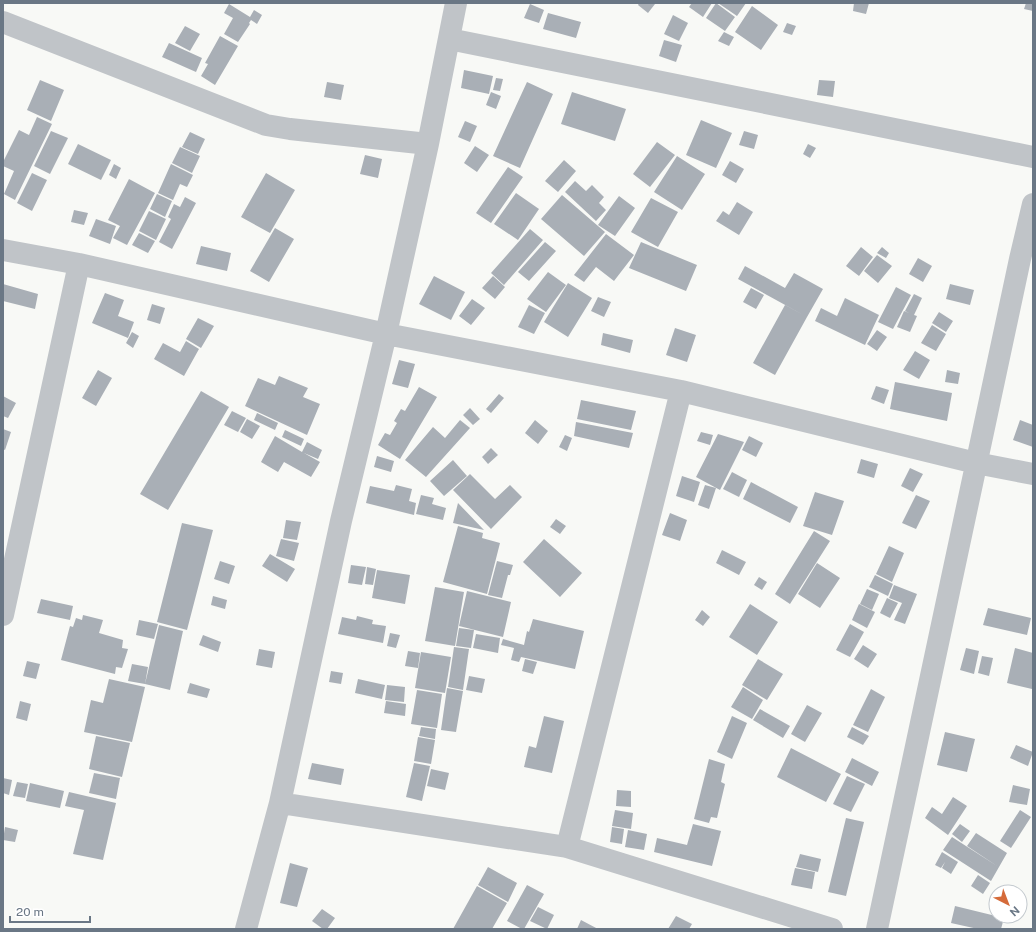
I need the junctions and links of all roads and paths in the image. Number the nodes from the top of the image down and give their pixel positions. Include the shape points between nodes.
1 (456, 3) edge
2 (3, 22) edge
3 (449, 39) junction
4 (428, 144) junction
5 (1033, 157) edge
6 (1033, 204) edge
7 (3, 250) edge
8 (80, 264) junction
9 (386, 334) junction
10 (681, 391) junction
11 (976, 463) junction
12 (1033, 474) edge
13 (5, 592) edge
14 (3, 615) edge
15 (280, 802) junction
16 (566, 847) junction
17 (246, 929) edge
18 (832, 929) edge
19 (877, 929) edge

1 - 3 street
2 - 4 street via 266,124 290,129
3 - 4 street
3 - 5 street
4 - 9 street
6 - 11 street
7 - 8 street
8 - 9 street
8 - 13 street
9 - 10 street
9 - 15 street via 341,521
10 - 11 street
10 - 16 street
11 - 12 street
11 - 19 street
13 - 14 street
15 - 16 street
15 - 17 street
16 - 18 street

